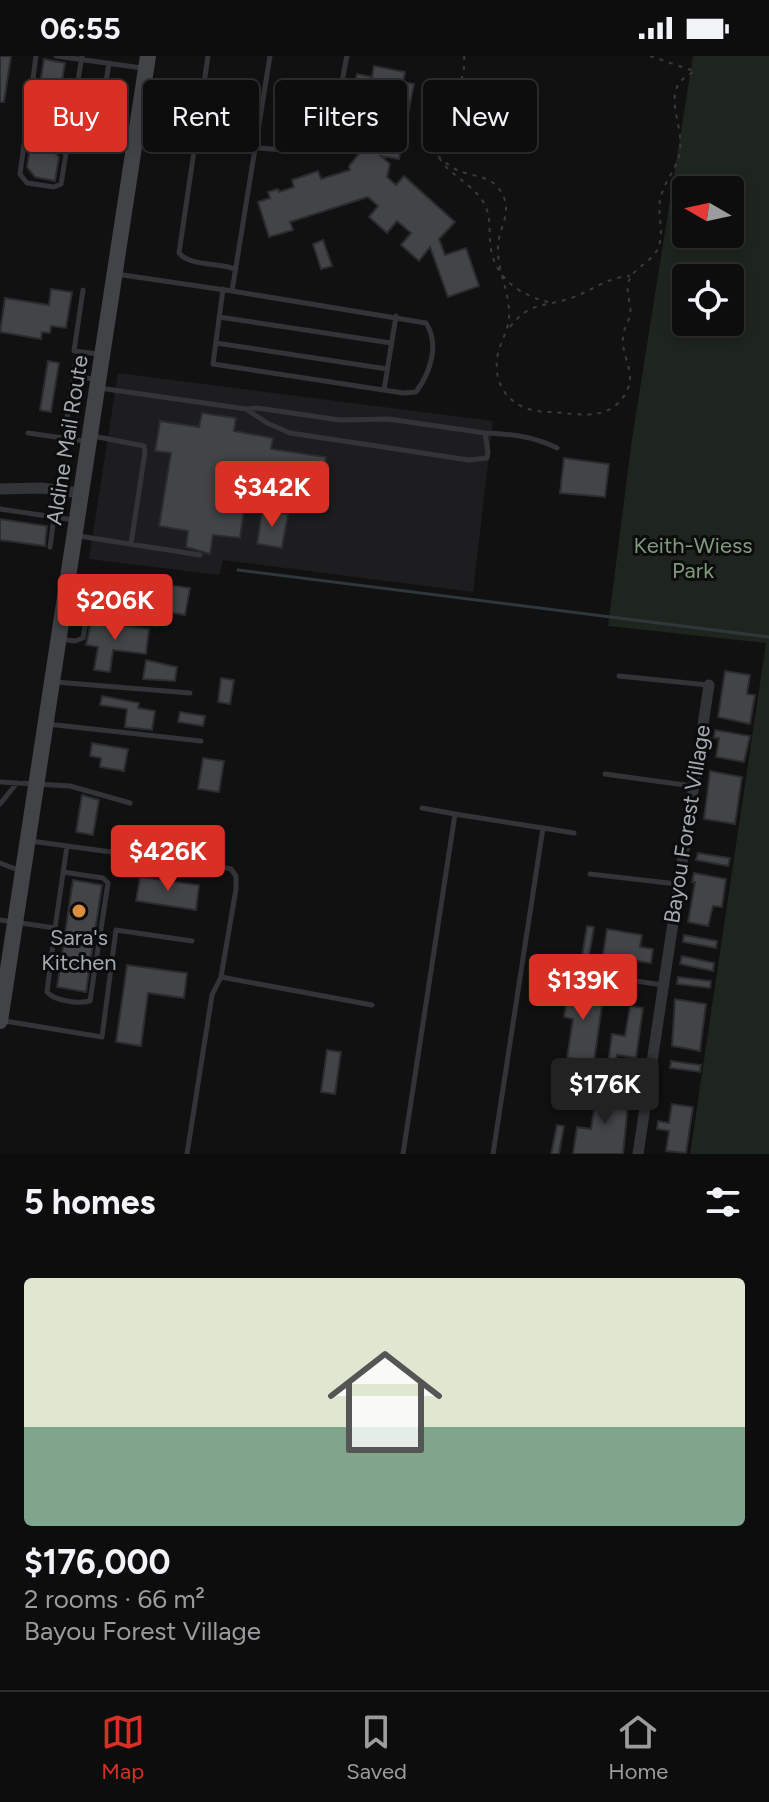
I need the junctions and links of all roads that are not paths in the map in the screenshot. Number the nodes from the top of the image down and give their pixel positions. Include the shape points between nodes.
1 (36, 56) edge
2 (56, 56) edge
3 (116, 56) edge
4 (208, 56) edge
5 (270, 56) edge
6 (347, 56) edge
7 (81, 58) edge
8 (147, 62) edge
9 (112, 64) junction
10 (33, 80) edge
11 (78, 80) edge
12 (109, 80) edge
13 (204, 80) edge
14 (259, 128) edge
15 (24, 144) edge
16 (259, 148) edge
17 (127, 150) edge
18 (134, 151) junction
19 (66, 152) edge
20 (193, 152) edge
21 (255, 152) edge
22 (235, 269) junction
23 (115, 274) junction
24 (223, 289) junction
25 (83, 290) dead end
26 (232, 291) junction
27 (396, 316) junction
28 (219, 317) junction
29 (216, 343) junction
30 (391, 343) junction
31 (103, 355) junction
32 (75, 365) dead end
33 (387, 369) junction
34 (73, 377) junction
35 (98, 384) junction
36 (384, 390) junction
37 (246, 409) junction
38 (28, 433) dead end
39 (485, 433) junction
40 (64, 438) junction
41 (90, 438) junction
42 (557, 448) dead end
43 (0, 489) edge
44 (81, 493) junction
45 (0, 509) edge
46 (54, 517) junction
47 (76, 528) junction
48 (131, 544) junction
49 (50, 547) dead end
50 (200, 555) dead end
51 (62, 612) junction
52 (87, 615) junction
53 (157, 624) dead end
54 (58, 639) junction
55 (619, 676) dead end
56 (51, 682) junction
57 (709, 685) joint
58 (190, 693) dead end
59 (45, 723) junction
60 (201, 741) dead end
61 (605, 774) dead end
62 (0, 782) edge
63 (17, 783) junction
64 (35, 785) junction
65 (693, 786) junction
66 (130, 803) dead end
67 (0, 804) edge
68 (422, 808) dead end
69 (455, 814) junction
70 (543, 828) junction
71 (574, 833) dead end
72 (27, 841) junction
73 (67, 846) junction
74 (0, 863) edge
75 (22, 871) junction
76 (63, 872) junction
77 (590, 874) dead end
78 (678, 884) junction
79 (7, 921) edge
80 (55, 928) junction
81 (192, 941) dead end
82 (581, 973) dead end
83 (221, 977) junction
84 (663, 985) junction
85 (372, 1005) dead end
86 (0, 1021) edge
87 (569, 1073) dead end
88 (649, 1083) junction
89 (187, 1154) edge
90 (403, 1154) edge
91 (493, 1154) edge
92 (638, 1154) edge

1 - 10 lane
2 - 7 lane
3 - 9 lane
4 - 13 lane
5 - 14 lane
6 - 16 lane via 324,132 296,150
7 - 9 lane
7 - 11 lane
8 - 9 lane
8 - 18 main road, Aldine Mail Route
9 - 12 lane
15 - 19 lane via 20,174 27,183 61,184
17 - 18 lane
18 - 23 main road, Aldine Mail Route
20 - 22 lane via 179,253 186,260
21 - 22 lane
22 - 26 lane
23 - 24 lane
23 - 31 main road, Aldine Mail Route
24 - 26 lane
24 - 28 lane
25 - 31 lane via 74,351
26 - 27 lane
27 - 30 lane
27 - 36 lane via 426,323 433,338 432,355 427,377 416,392
28 - 29 lane
28 - 30 lane
29 - 33 lane
29 - 36 lane via 213,364
30 - 33 lane
31 - 35 main road, Aldine Mail Route
32 - 34 lane
33 - 36 lane
34 - 35 lane
34 - 40 lane
35 - 37 lane
35 - 41 main road, Aldine Mail Route
37 - 39 lane via 352,421 388,419
37 - 39 lane via 283,431 469,460 487,458
38 - 40 lane
39 - 42 lane via 539,439
40 - 41 lane
41 - 44 main road, Aldine Mail Route
41 - 48 lane via 144,446
43 - 44 street
44 - 47 main road, Aldine Mail Route
45 - 46 lane
46 - 47 lane
46 - 49 lane
47 - 48 lane
47 - 51 main road, Aldine Mail Route
48 - 50 lane
51 - 52 lane
51 - 54 main road, Aldine Mail Route
52 - 53 lane
52 - 54 lane via 83,638
54 - 56 main road, Aldine Mail Route
55 - 57 lane
56 - 58 lane
56 - 59 main road, Aldine Mail Route
57 - 65 street, Bayou Forest Village
59 - 60 lane
59 - 64 main road, Aldine Mail Route
61 - 65 lane
62 - 63 lane
63 - 64 lane
63 - 67 lane
64 - 66 lane via 70,786
64 - 72 main road, Aldine Mail Route
65 - 78 street, Bayou Forest Village
68 - 69 lane
69 - 70 lane
69 - 90 lane
70 - 71 lane
70 - 91 lane
72 - 73 lane
72 - 75 main road, Aldine Mail Route
73 - 76 lane
73 - 83 lane via 231,869 236,889
74 - 75 lane
75 - 79 main road, Aldine Mail Route
76 - 80 lane
76 - 80 lane via 108,883 90,1001 47,992
77 - 78 lane
78 - 84 street, Bayou Forest Village
79 - 80 lane
79 - 86 main road, Aldine Mail Route
81 - 86 lane via 116,930 102,1037
82 - 84 lane
83 - 85 lane
83 - 89 lane via 212,995
84 - 88 street, Bayou Forest Village
87 - 88 lane
88 - 92 street, Bayou Forest Village

